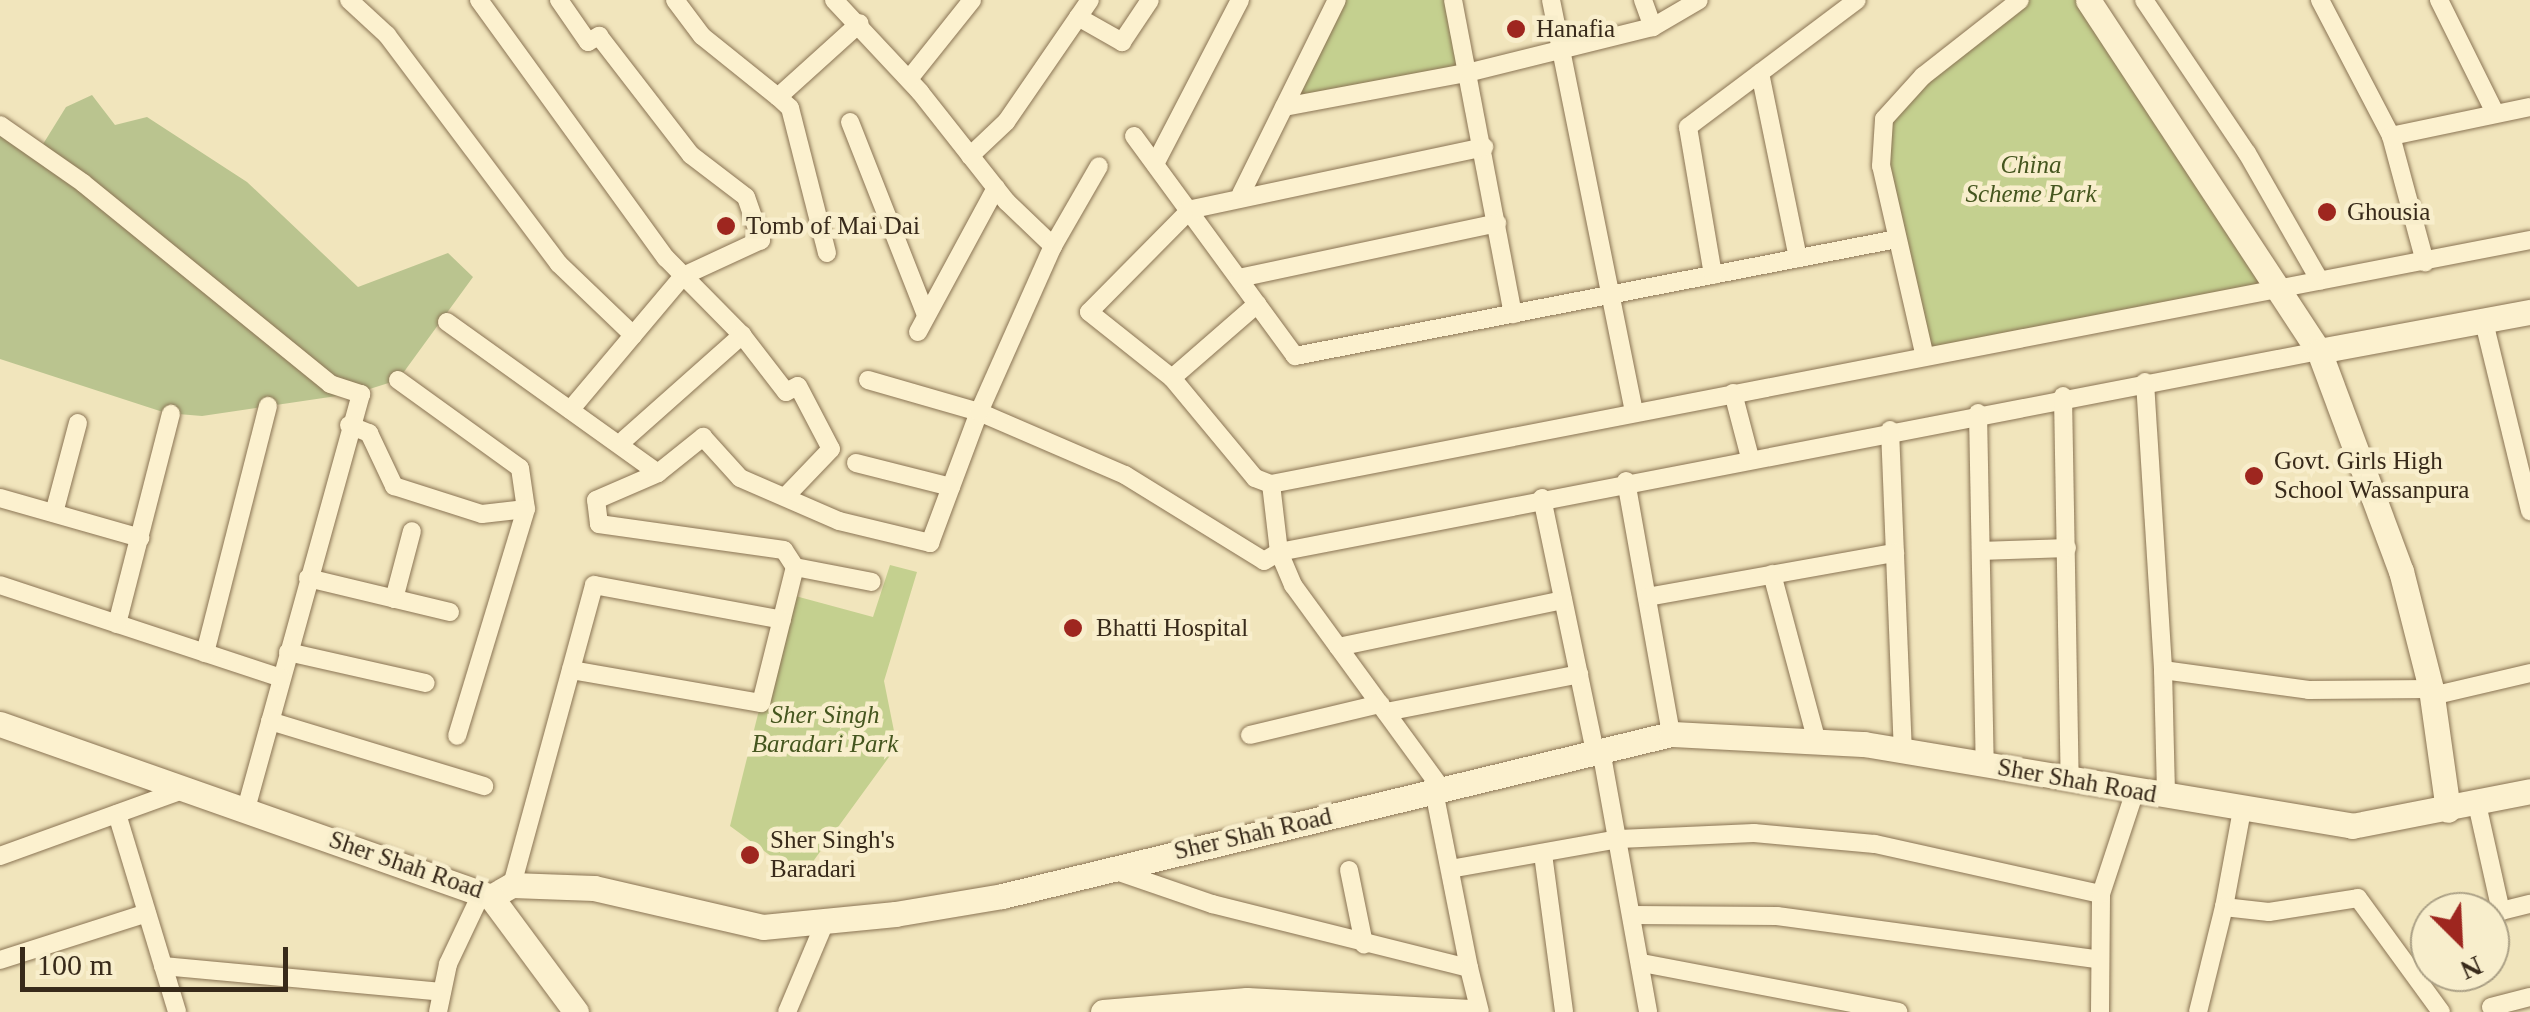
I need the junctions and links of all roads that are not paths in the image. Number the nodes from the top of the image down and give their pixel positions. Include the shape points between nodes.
1 (349, 0) edge
2 (478, 0) edge
3 (558, 0) edge
4 (675, 0) edge
5 (834, 0) edge
6 (972, 0) edge
7 (1090, 0) edge
8 (1150, 0) edge
9 (1240, 0) edge
10 (1337, 0) edge
11 (1453, 0) edge
12 (1551, 0) edge
13 (1643, 0) edge
14 (1699, 0) edge
15 (1857, 0) edge
16 (2020, 0) edge
17 (2088, 0) edge
18 (2144, 0) edge
19 (2320, 0) edge
20 (2439, 0) edge
21 (1078, 17) junction
22 (860, 23) junction
23 (1653, 27) junction
24 (1561, 50) junction
25 (1471, 72) junction
26 (1760, 73) junction
27 (909, 79) junction
28 (778, 97) junction
29 (1284, 107) junction
30 (2530, 107) edge
31 (2495, 114) junction
32 (850, 122) dead end
33 (0, 125) edge
34 (1134, 136) dead end
35 (2391, 136) junction
36 (1484, 147) junction
37 (970, 156) junction
38 (1154, 164) junction
39 (1099, 166) dead end
40 (996, 188) junction
41 (1241, 194) junction
42 (1186, 213) junction
43 (1497, 223) junction
44 (1897, 239) junction
45 (2530, 240) edge
46 (1053, 246) junction
47 (827, 253) dead end
48 (1798, 258) junction
49 (2425, 262) junction
50 (1713, 275) junction
51 (684, 276) junction
52 (1239, 278) junction
53 (2320, 281) junction
54 (2280, 289) junction
55 (1610, 295) junction
56 (1257, 304) junction
57 (2530, 312) edge
58 (1513, 314) junction
59 (447, 322) dead end
60 (2484, 322) junction
61 (742, 334) junction
62 (633, 335) junction
63 (2319, 351) junction
64 (1924, 352) junction
65 (1172, 378) junction
66 (398, 380) dead end
67 (868, 380) dead end
68 (2144, 382) junction
69 (1732, 393) junction
70 (2063, 396) junction
71 (268, 406) dead end
72 (570, 410) junction
73 (978, 412) junction
74 (1634, 413) junction
75 (1978, 413) junction
76 (171, 414) dead end
77 (78, 422) dead end
78 (348, 425) junction
79 (1890, 430) junction
80 (625, 439) dead end
81 (2522, 447) edge
82 (1750, 458) junction
83 (856, 463) dead end
84 (658, 473) junction
85 (1626, 481) junction
86 (1272, 484) junction
87 (951, 487) junction
88 (788, 494) junction
89 (0, 498) edge
90 (1542, 498) junction
91 (526, 508) junction
92 (2530, 512) edge
93 (54, 513) junction
94 (412, 530) dead end
95 (140, 538) junction
96 (2067, 548) junction
97 (1982, 551) junction
98 (1279, 552) junction
99 (1895, 554) junction
100 (795, 567) junction
101 (1772, 574) junction
102 (308, 578) junction
103 (872, 582) dead end
104 (0, 585) edge
105 (1648, 597) junction
106 (394, 598) junction
107 (1563, 600) junction
108 (450, 612) dead end
109 (782, 620) junction
110 (118, 624) junction
111 (1338, 646) junction
112 (288, 652) junction
113 (204, 653) junction
114 (571, 670) junction
115 (2163, 670) junction
116 (2530, 673) edge
117 (1579, 674) junction
118 (282, 678) junction
119 (426, 683) dead end
120 (2431, 692) junction
121 (1383, 708) junction
122 (270, 721) junction
123 (0, 724) edge
124 (1671, 734) junction
125 (1250, 735) dead end
126 (457, 736) dead end
127 (1817, 742) junction
128 (1598, 751) junction
129 (1903, 751) junction
130 (1985, 765) junction
131 (2070, 780) junction
132 (484, 786) dead end
133 (184, 789) junction
134 (1438, 790) junction
135 (2135, 791) junction
136 (2530, 792) edge
137 (2166, 797) junction
138 (2477, 804) junction
139 (246, 810) junction
140 (2242, 810) junction
141 (2448, 810) junction
142 (117, 814) junction
143 (1619, 839) junction
144 (1543, 854) junction
145 (0, 856) edge
146 (1113, 869) junction
147 (1450, 869) junction
148 (1349, 870) dead end
149 (495, 891) junction
150 (2492, 892) edge
151 (2101, 894) junction
152 (2224, 907) junction
153 (147, 913) junction
154 (1634, 915) junction
155 (825, 922) junction
156 (1364, 944) junction
157 (2096, 959) junction
158 (0, 960) edge
159 (1642, 964) junction
160 (163, 966) junction
161 (1469, 968) junction
162 (442, 992) junction
163 (2530, 997) edge
164 (2491, 1007) dead end
165 (172, 1011) edge
166 (438, 1012) edge
167 (576, 1012) edge
168 (786, 1012) edge
169 (1102, 1012) edge
170 (1470, 1012) edge
171 (1480, 1012) edge
172 (1564, 1012) edge
173 (1648, 1012) edge
174 (1898, 1012) edge
175 (2100, 1012) edge
176 (2198, 1012) edge
177 (2441, 1012) edge

1 - 62 street via 387,35 559,264
2 - 51 street
3 - 51 street via 588,42 599,36 691,155 746,197 761,240
4 - 28 street via 702,36
5 - 22 street
6 - 27 street
7 - 21 street
8 - 21 street via 1122,42
9 - 38 street
10 - 29 street
11 - 25 street
12 - 24 street
13 - 23 street
14 - 23 street
15 - 26 street
16 - 44 street via 1923,76 1884,119 1880,166
17 - 54 main road
18 - 53 street via 2247,153
19 - 35 street
20 - 31 street
21 - 37 street via 1006,122
22 - 27 street
22 - 28 street
23 - 24 street
24 - 25 street
24 - 55 street
25 - 29 street
25 - 36 street
26 - 48 street
26 - 50 street via 1688,127
27 - 37 street
28 - 47 street via 790,108
29 - 41 street
30 - 31 street
31 - 35 street
32 - 40 street via 922,324
33 - 78 street via 83,182 330,384 360,394
34 - 38 street
35 - 49 street
36 - 41 street
36 - 43 street
37 - 40 street
38 - 42 street
39 - 46 street
40 - 46 street
41 - 42 street
42 - 52 street
42 - 65 street via 1090,312
43 - 52 street
43 - 58 street
44 - 48 street
44 - 64 street
45 - 49 street
46 - 73 street
48 - 50 street
49 - 53 street
50 - 55 street
51 - 61 street
51 - 62 street
52 - 56 street
53 - 54 street
54 - 63 main road
54 - 64 street
55 - 58 street
55 - 74 street
56 - 58 street via 1295,356
56 - 65 street
57 - 60 main road
59 - 72 street
60 - 63 main road
60 - 81 street
61 - 80 street
61 - 88 street via 786,392 798,386 831,449
62 - 72 street
63 - 68 street
63 - 120 main road via 2400,571
64 - 69 street
65 - 86 street via 1255,478
66 - 91 street via 520,468
67 - 73 street
68 - 70 street
68 - 115 street
69 - 74 street
69 - 82 street
70 - 75 street
70 - 96 street
71 - 113 street
72 - 84 street
73 - 87 street
73 - 98 street via 1125,475 1264,561
74 - 86 street
75 - 79 street
75 - 97 street
76 - 95 street
77 - 93 street
78 - 91 street via 369,434 394,486 482,514
78 - 102 street
79 - 82 street
79 - 99 street
81 - 92 street
82 - 85 street
83 - 87 street
84 - 88 street via 703,436 740,478
84 - 100 street via 596,500 599,524 784,550
85 - 90 street
85 - 105 street
86 - 98 street
87 - 88 street via 930,543 838,521
89 - 93 street
90 - 98 street
90 - 107 street
91 - 126 street
93 - 95 street
94 - 106 street
95 - 110 street
96 - 97 street
96 - 131 street
97 - 130 street
98 - 111 street via 1293,585
99 - 101 street
99 - 129 street
100 - 103 street
100 - 109 street
101 - 105 street
101 - 127 street
102 - 106 street
102 - 112 street
104 - 110 street
105 - 124 street
106 - 108 street
107 - 111 street
107 - 117 street
109 - 114 street via 761,703
109 - 114 street via 594,585
110 - 113 street
111 - 121 street
112 - 118 street
112 - 119 street
113 - 118 street
114 - 149 street
115 - 120 street via 2309,690
115 - 137 street
116 - 120 street
117 - 121 street
117 - 128 street
118 - 122 street
120 - 141 main road
121 - 125 street
121 - 134 street
122 - 132 street
122 - 139 street
123 - 133 main road, Sher Shah Road
124 - 127 main road, Sher Shah Road
124 - 128 main road, Sher Shah Road
127 - 129 main road, Sher Shah Road
128 - 134 main road, Sher Shah Road
128 - 143 street
129 - 130 main road, Sher Shah Road
130 - 131 main road, Sher Shah Road
131 - 135 main road, Sher Shah Road
133 - 139 main road, Sher Shah Road
133 - 142 street
134 - 146 main road, Sher Shah Road
134 - 147 street
135 - 137 main road, Sher Shah Road
135 - 151 street
136 - 138 main road, Sher Shah Road
137 - 140 main road, Sher Shah Road
138 - 141 main road, Sher Shah Road
138 - 150 street
139 - 149 main road, Sher Shah Road
140 - 141 main road, Sher Shah Road via 2352,826
140 - 152 street
142 - 145 street
142 - 153 street
143 - 144 street
143 - 151 street via 1754,833 1876,844
143 - 154 street
144 - 147 street
144 - 172 street
146 - 155 main road, Sher Shah Road via 1002,896
146 - 156 street
147 - 161 street
148 - 156 street
149 - 155 main road, Sher Shah Road via 594,888 731,924
149 - 162 street via 448,964
149 - 167 main road
151 - 157 street
152 - 176 street
152 - 177 street via 2270,912 2358,898
153 - 158 street
153 - 160 street
154 - 157 street via 1776,916
154 - 159 street
155 - 168 street
156 - 161 street
157 - 175 street
159 - 173 street
159 - 174 street
160 - 162 street
160 - 165 street
161 - 171 street
162 - 166 street
163 - 164 street
169 - 170 main road via 1246,1000

